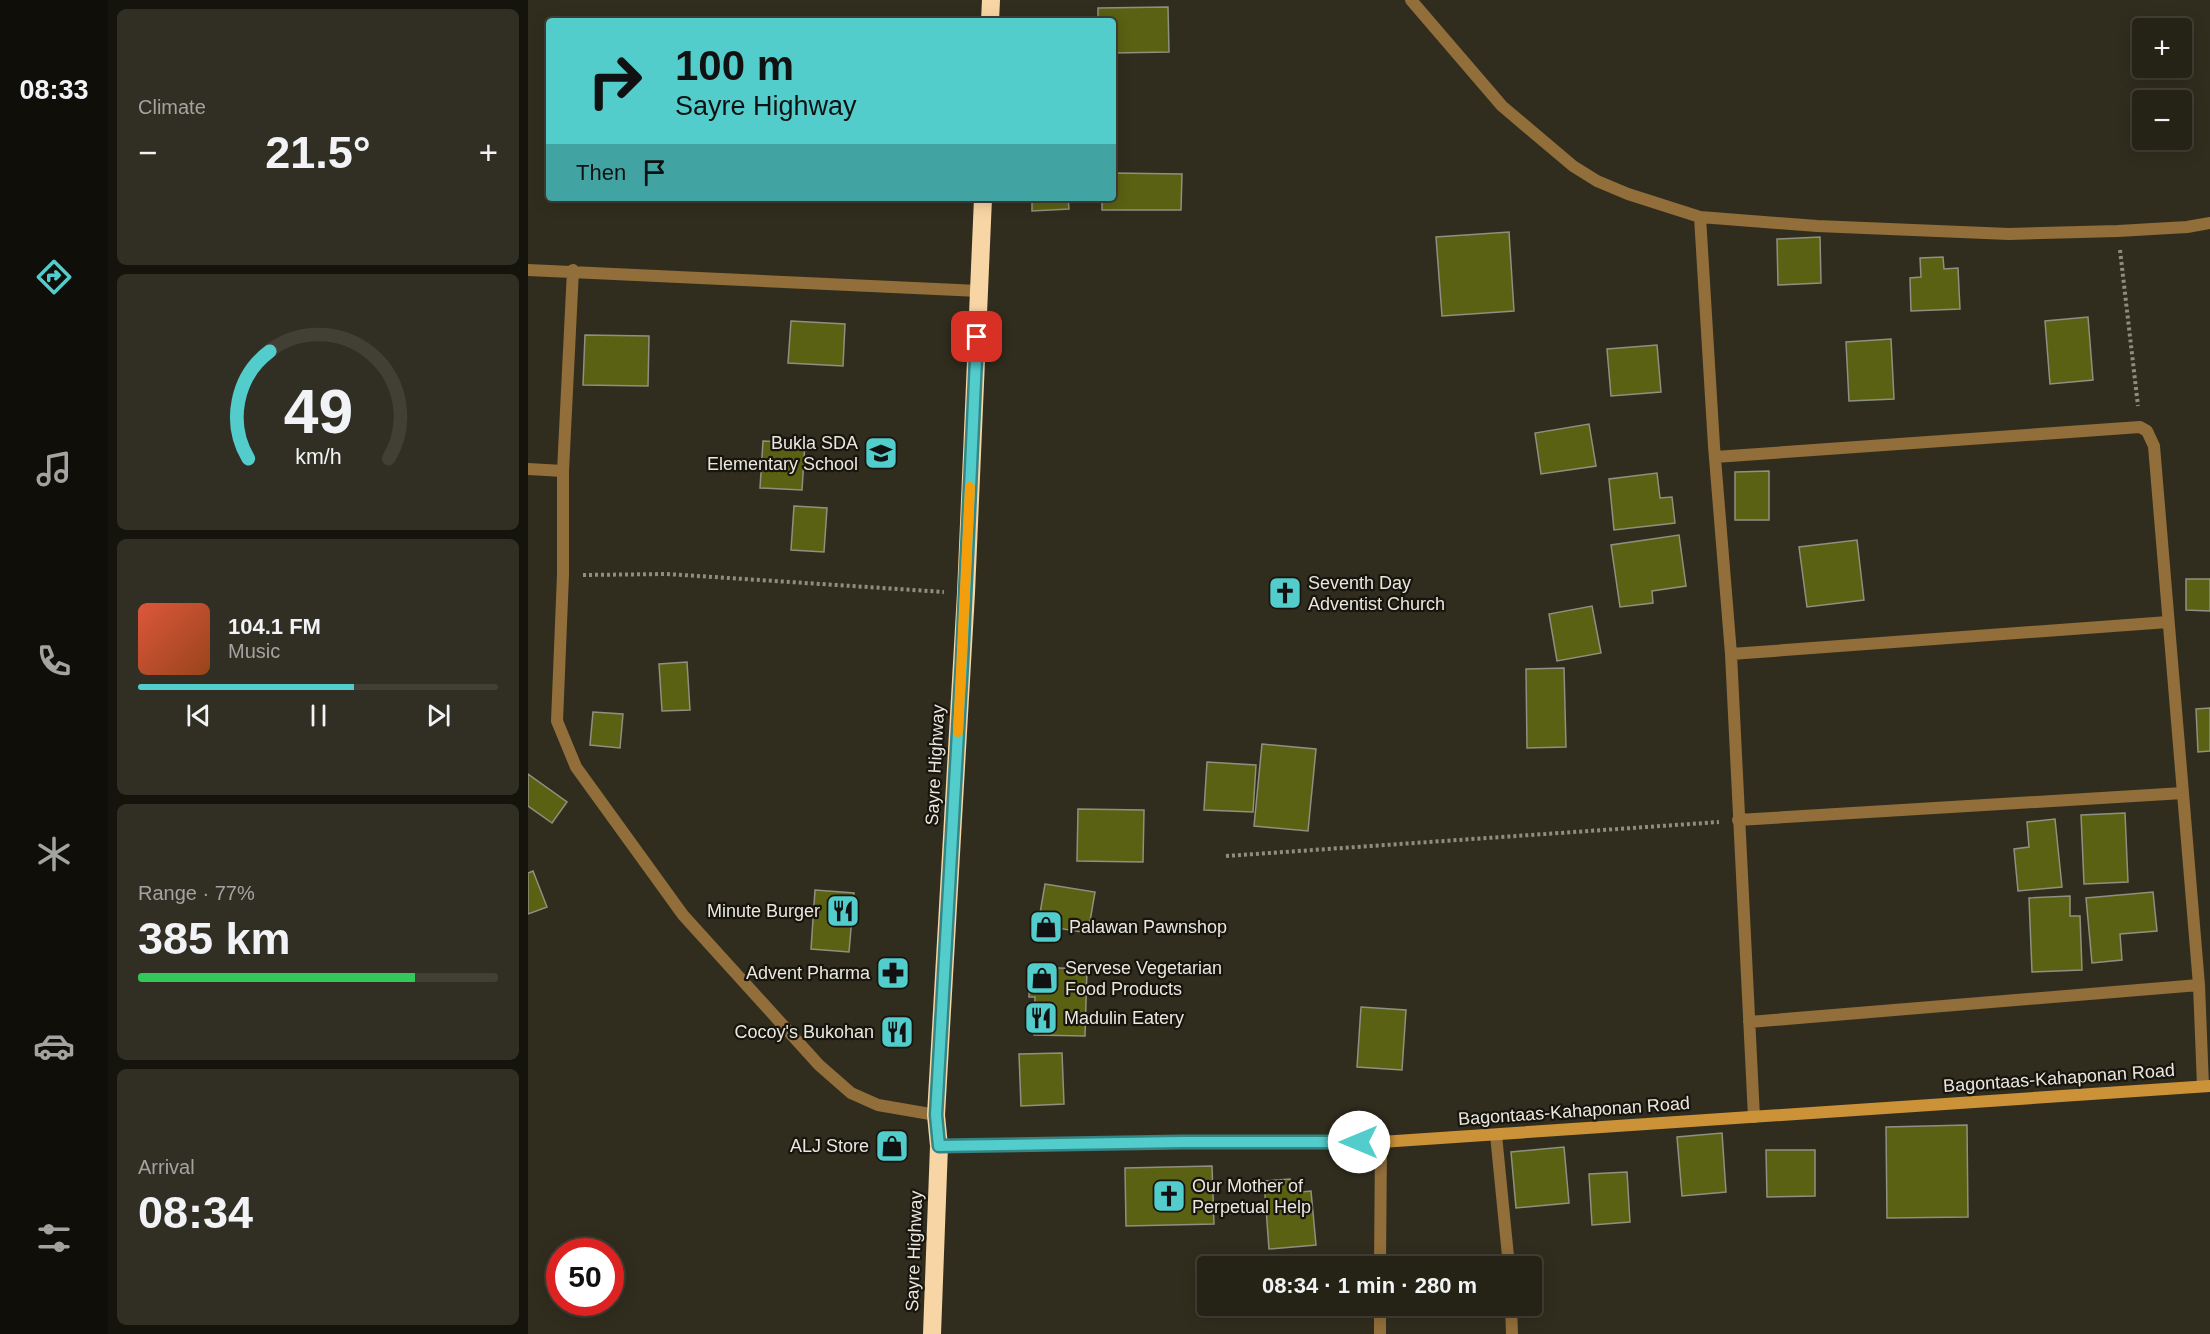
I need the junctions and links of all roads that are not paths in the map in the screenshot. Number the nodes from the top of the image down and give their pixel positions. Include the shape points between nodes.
1 (991, 0) edge
2 (1411, 0) edge
3 (990, 18) edge
4 (983, 201) edge
5 (1700, 217) junction
6 (2210, 223) edge
7 (528, 270) edge
8 (573, 270) junction
9 (979, 291) junction
10 (1714, 457) junction
11 (528, 469) edge
12 (562, 471) junction
13 (2168, 622) junction
14 (1731, 654) junction
15 (2183, 793) junction
16 (1738, 820) junction
17 (2199, 986) junction
18 (1749, 1022) junction
19 (2206, 1086) edge
20 (936, 1115) junction
21 (1754, 1117) junction
22 (1496, 1135) junction
23 (1381, 1142) junction
24 (939, 1146) junction
25 (1380, 1256) edge
26 (1508, 1256) edge
27 (1380, 1316) edge
28 (1511, 1316) edge
29 (932, 1334) edge
30 (1380, 1334) edge
31 (1512, 1334) edge

1 - 3 highway
2 - 5 street via 1502,106 1573,166 1628,194
4 - 9 highway, Sayre Highway
5 - 6 street via 2009,234
5 - 10 street
7 - 8 street
8 - 9 street
8 - 12 street
9 - 20 highway, Sayre Highway
10 - 13 street via 2140,427 2147,431 2154,446
10 - 14 street
11 - 12 street
12 - 20 street via 557,721 576,766 683,915 819,1065 851,1093 878,1105
13 - 14 street
13 - 15 street
14 - 16 street
15 - 16 street
15 - 17 street
16 - 18 street
17 - 18 street
17 - 19 street
18 - 21 street
19 - 21 main road, Bagontaas-Kahaponan Road
20 - 24 highway, Sayre Highway
21 - 22 main road, Bagontaas-Kahaponan Road
22 - 23 main road, Bagontaas-Kahaponan Road
22 - 26 street
23 - 24 main road, Bagontaas-Kahaponan Road
23 - 25 street
24 - 29 highway, Sayre Highway
27 - 30 street
28 - 31 street

